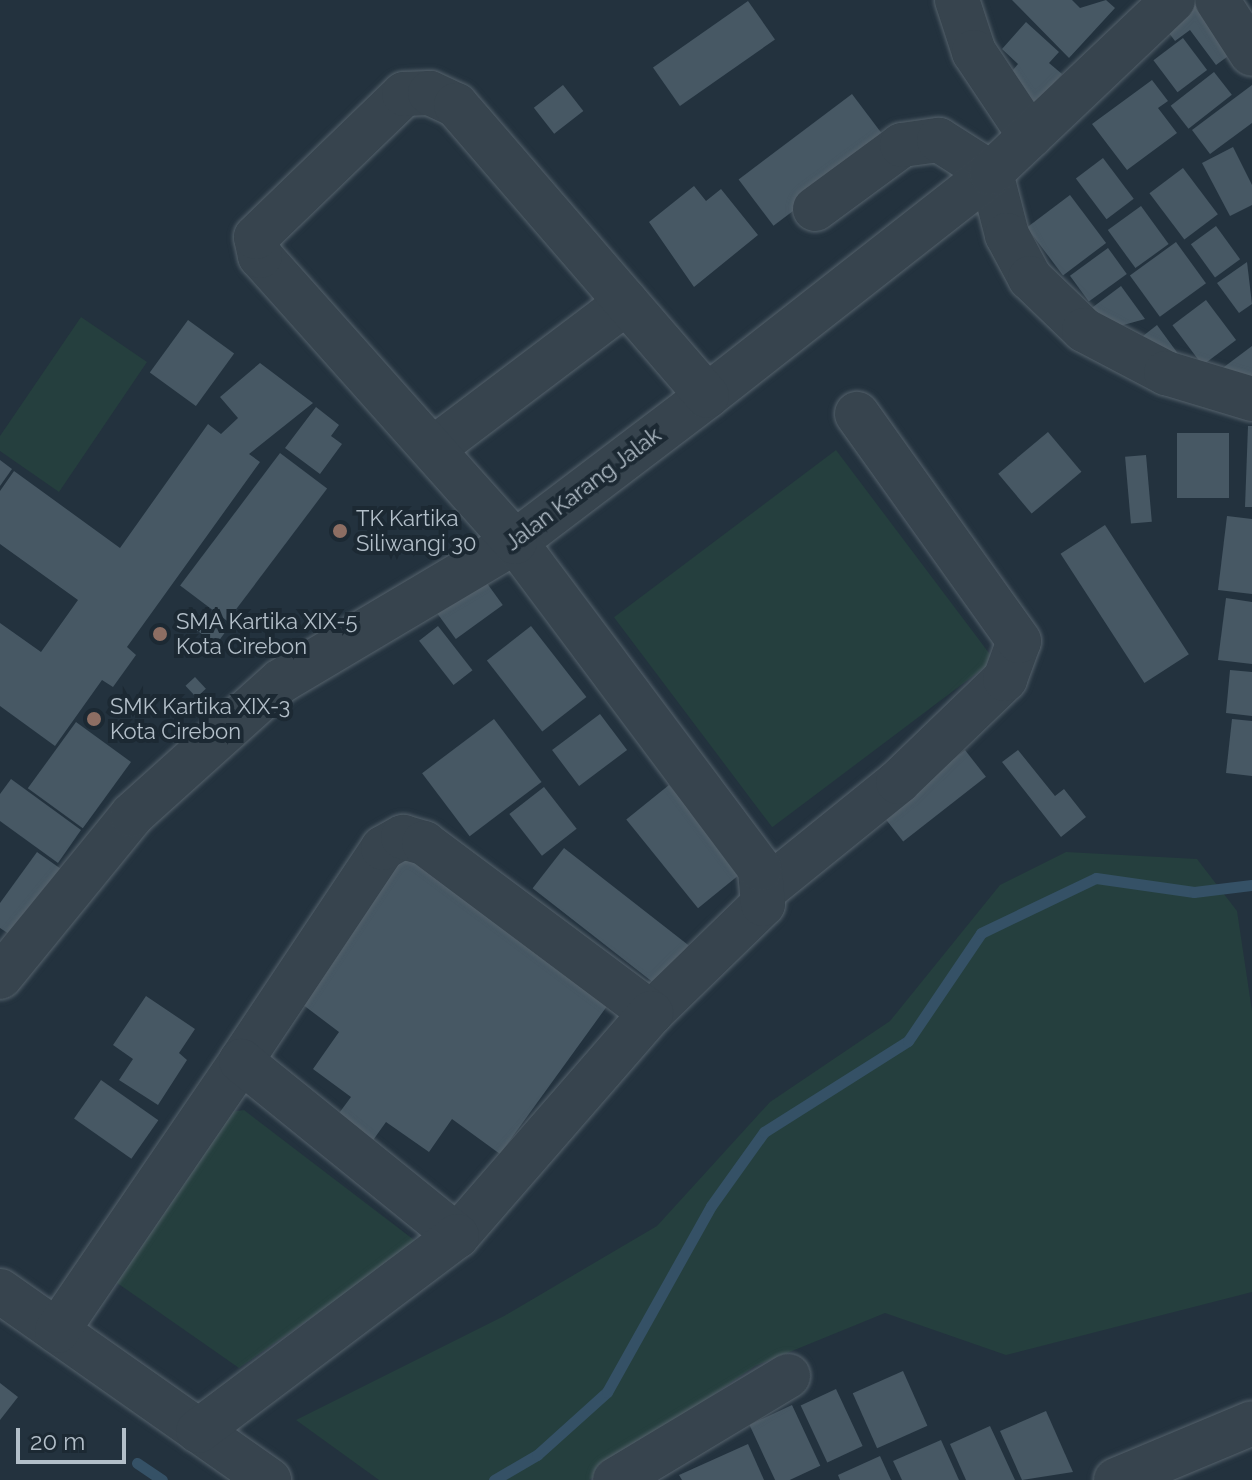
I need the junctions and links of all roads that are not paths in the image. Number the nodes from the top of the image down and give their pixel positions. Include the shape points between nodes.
1 (957, 0) edge
2 (1173, 0) edge
3 (1217, 0) edge
4 (1252, 54) edge
5 (1030, 136) junction
6 (991, 173) junction
7 (815, 209) dead end
8 (626, 303) junction
9 (707, 396) junction
10 (1252, 399) edge
11 (857, 414) dead end
12 (434, 448) junction
13 (515, 542) junction
14 (767, 888) junction
15 (0, 977) edge
16 (651, 1013) junction
17 (241, 1061) junction
18 (457, 1236) junction
19 (0, 1291) edge
20 (57, 1331) junction
21 (788, 1376) dead end
22 (1252, 1423) edge
23 (205, 1435) junction
24 (269, 1480) edge
25 (615, 1480) edge
26 (1116, 1480) edge

1 - 5 street via 974,52
2 - 5 street, Jalan Karang Jalak
3 - 4 street
5 - 6 street, Jalan Karang Jalak
6 - 7 street via 939,140 918,139
6 - 9 street, Jalan Karang Jalak
6 - 10 street via 1007,235 1030,278 1084,330 1166,373
8 - 9 street
8 - 12 street
8 - 12 street via 456,105 430,93 404,94 256,237 260,256
9 - 13 street, Jalan Karang Jalak
11 - 14 street via 1019,641 1005,679 898,782
12 - 13 street
13 - 14 street via 743,844
13 - 15 street, Jalan Karang Jalak via 281,681 132,815
14 - 16 street via 763,904
16 - 17 street via 424,843 403,837 383,848
16 - 18 street
17 - 18 street
17 - 20 street
18 - 23 street
19 - 20 street
20 - 23 street
21 - 25 street
22 - 26 street
23 - 24 street

